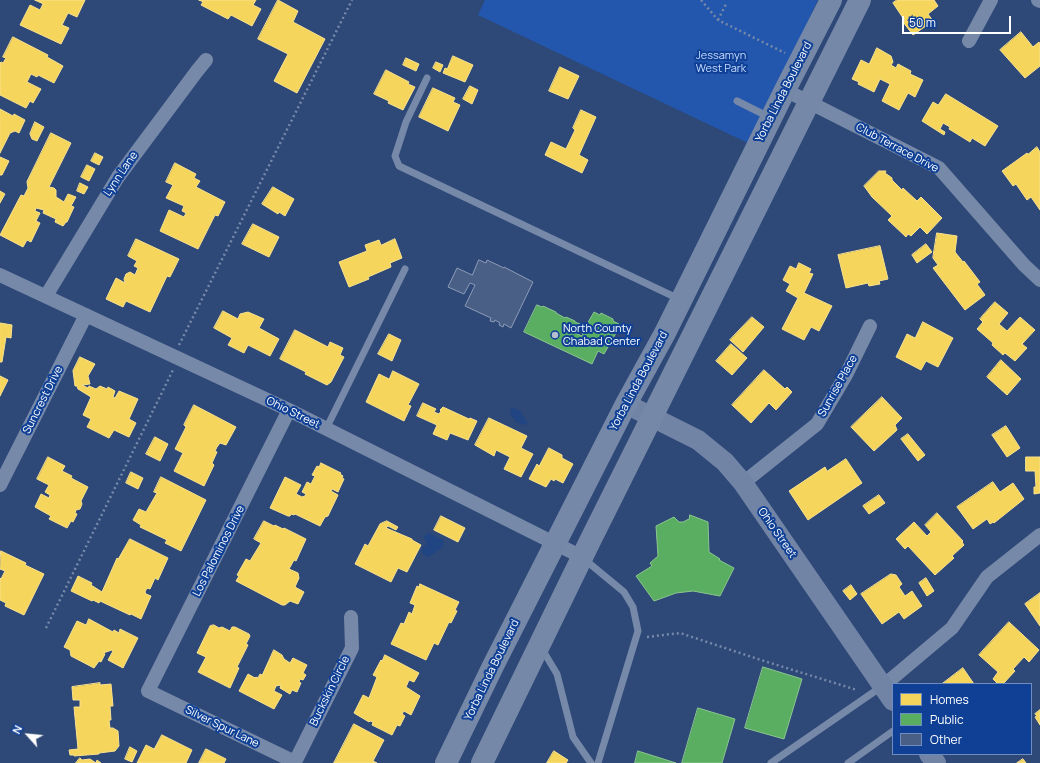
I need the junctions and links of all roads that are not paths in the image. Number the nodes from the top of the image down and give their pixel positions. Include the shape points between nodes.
1 (831, 0) edge
2 (860, 0) edge
3 (992, 0) edge
4 (969, 41) dead end
5 (206, 60) dead end
6 (427, 78) dead end
7 (785, 90) junction
8 (737, 101) dead end
9 (809, 103) junction
10 (771, 118) junction
11 (405, 269) dead end
12 (0, 275) edge
13 (1040, 280) edge
14 (46, 296) junction
15 (681, 300) junction
16 (86, 315) junction
17 (870, 326) dead end
18 (626, 404) junction
19 (289, 410) junction
20 (653, 417) junction
21 (326, 429) junction
22 (743, 483) junction
23 (0, 485) edge
24 (1040, 535) edge
25 (555, 543) junction
26 (582, 558) junction
27 (351, 617) dead end
28 (540, 645) junction
29 (894, 683) edge
30 (892, 685) edge
31 (148, 691) joint
32 (882, 694) edge
33 (892, 732) edge
34 (930, 755) edge
35 (295, 762) edge
36 (446, 763) edge
37 (482, 763) edge
38 (591, 763) edge
39 (598, 763) edge
40 (771, 763) edge
41 (848, 763) edge
42 (936, 763) edge

1 - 7 main road, Yorba Linda Boulevard
2 - 9 main road
3 - 4 street
5 - 14 street, Lynn Lane via 118,177
6 - 15 lane via 406,122 395,156 399,166
7 - 9 street, Club Terrace Drive
7 - 10 main road, Yorba Linda Boulevard
8 - 10 lane
9 - 13 street, Club Terrace Drive via 939,168
9 - 20 main road
10 - 15 main road, Yorba Linda Boulevard
11 - 21 lane
12 - 14 street, Ohio Street
14 - 16 street, Ohio Street
15 - 18 main road, Yorba Linda Boulevard
16 - 19 street, Ohio Street
16 - 23 street, Suncrest Drive
17 - 22 street, Sunrise Place via 846,375 817,424
18 - 20 street, Ohio Street
18 - 25 main road, Yorba Linda Boulevard
19 - 21 street, Ohio Street
19 - 31 street, Los Palominos Drive
20 - 22 street, Ohio Street via 698,440 725,462
20 - 26 main road
21 - 25 street, Ohio Street
22 - 32 street, Ohio Street
24 - 29 street via 987,577 952,628
25 - 26 street, Ohio Street
25 - 36 main road, Yorba Linda Boulevard
26 - 28 main road
26 - 39 lane via 624,592 633,608 638,630
27 - 35 street, Buckskin Circle via 352,648
28 - 37 main road
28 - 38 lane via 557,674 573,737
30 - 32 street
31 - 35 street, Silver Spur Lane
32 - 40 lane
33 - 41 lane
34 - 42 street

